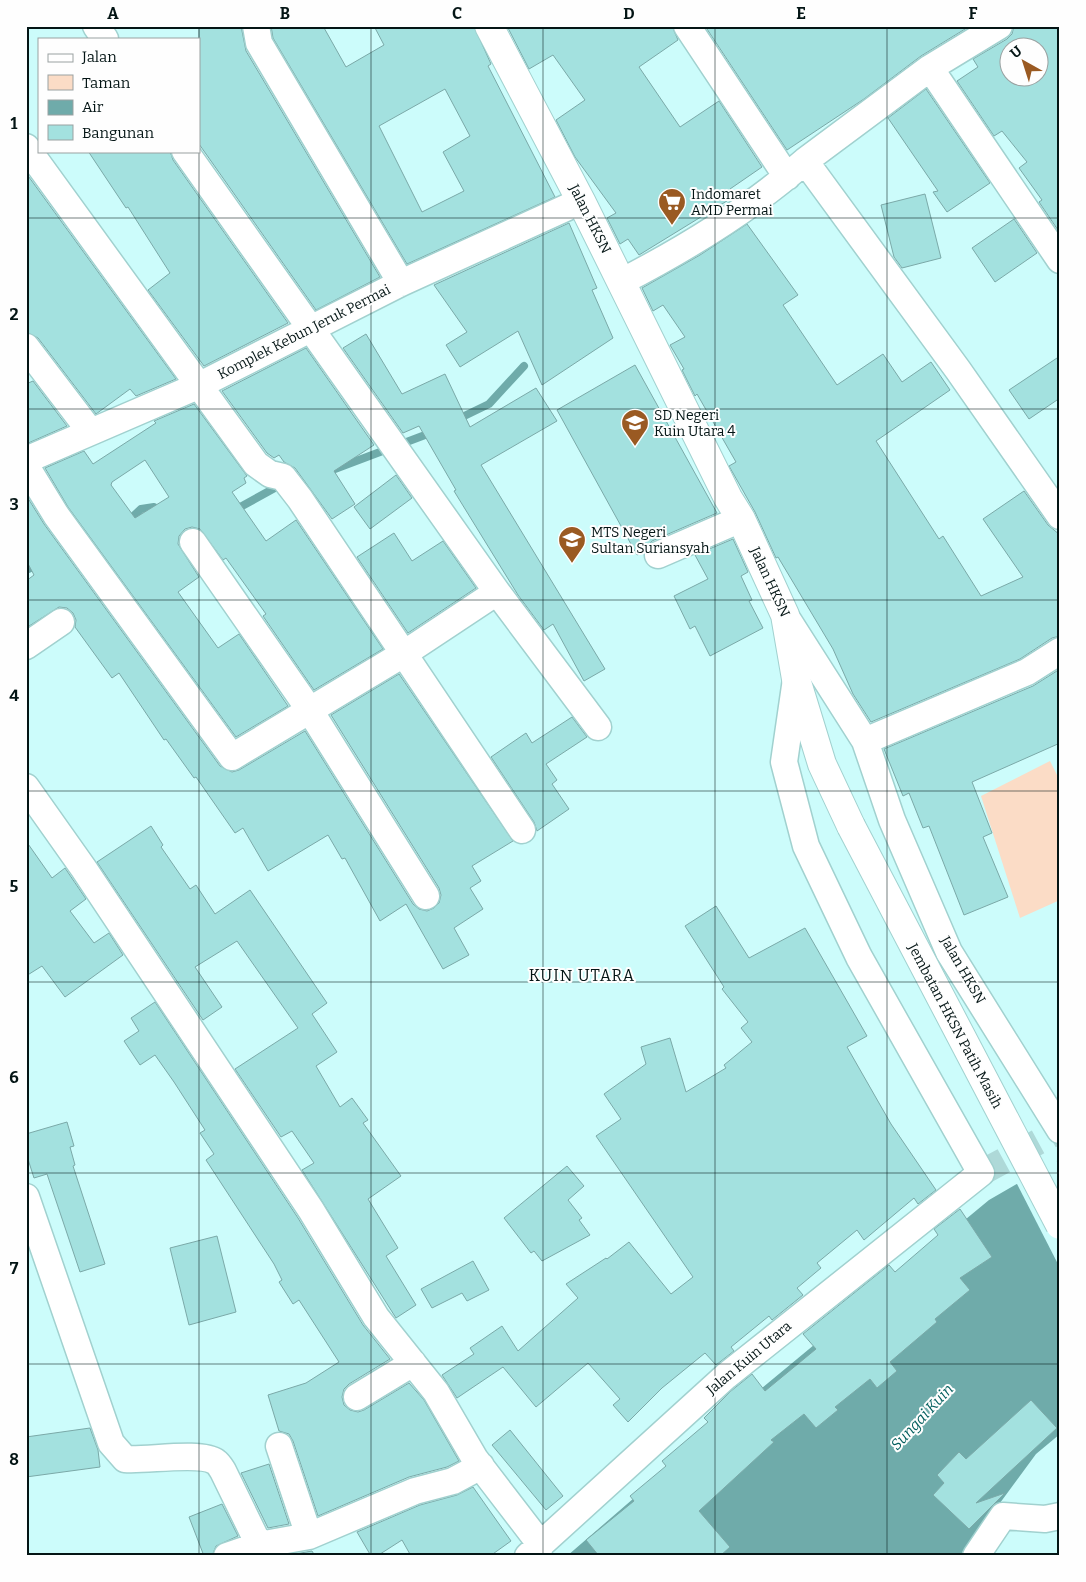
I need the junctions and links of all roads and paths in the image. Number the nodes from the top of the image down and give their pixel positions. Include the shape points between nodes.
1 (96, 26) edge
2 (256, 26) edge
3 (489, 26) edge
4 (688, 26) edge
5 (999, 26) edge
6 (104, 38) edge
7 (930, 68) junction
8 (26, 147) edge
9 (186, 152) edge
10 (796, 169) junction
11 (581, 201) junction
12 (1060, 260) edge
13 (621, 282) junction
14 (401, 283) junction
15 (312, 330) junction
16 (26, 347) edge
17 (200, 385) junction
18 (90, 431) junction
19 (26, 460) edge
20 (26, 466) edge
21 (1060, 516) edge
22 (741, 519) junction
23 (194, 542) dead end
24 (658, 555) dead end
25 (497, 592) junction
26 (785, 615) junction
27 (61, 622) dead end
28 (26, 646) edge
29 (1060, 652) edge
30 (405, 653) junction
31 (796, 679) junction
32 (309, 709) junction
33 (598, 727) dead end
34 (865, 741) junction
35 (26, 787) edge
36 (522, 830) dead end
37 (426, 896) dead end
38 (1060, 1130) edge
39 (28, 1208) edge
40 (1060, 1225) edge
41 (413, 1363) junction
42 (357, 1397) dead end
43 (279, 1446) dead end
44 (481, 1466) junction
45 (1060, 1516) edge
46 (309, 1536) junction
47 (259, 1545) junction
48 (535, 1550) edge
49 (227, 1556) edge
50 (976, 1556) edge

1 - 6 street
2 - 14 street via 259,43
3 - 11 main road, Jalan HKSN
4 - 10 street
5 - 7 street
7 - 10 street
7 - 12 street
8 - 17 street
9 - 15 street
10 - 13 street via 706,233
10 - 21 street via 958,370
11 - 13 main road, Jalan HKSN
11 - 14 street, Komplek Kebun Jeruk Permai
13 - 22 main road, Jalan HKSN
14 - 15 street, Komplek Kebun Jeruk Permai
15 - 17 street, Komplek Kebun Jeruk Permai
15 - 25 street
16 - 18 street
17 - 18 street, Komplek Kebun Jeruk Permai
17 - 30 street via 256,464 286,481
18 - 19 street, Komplek Kebun Jeruk Permai
20 - 32 street via 56,515 232,757
22 - 24 street
22 - 26 main road, Jalan HKSN
23 - 32 street
25 - 30 street
25 - 33 street
26 - 31 main road, Jembatan HKSN Patih Masih
26 - 34 street, Jalan HKSN
27 - 28 street
29 - 34 street via 1027,672
30 - 32 street
30 - 36 street
31 - 40 main road, Jembatan HKSN Patih Masih, bridge via 822,764 850,826
31 - 48 street, Jalan Kuin Utara via 784,762 806,846 859,957 981,1173 726,1376
32 - 37 street
34 - 38 street, Jalan HKSN via 892,820 949,952
35 - 41 street via 305,1201 376,1317
39 - 47 street via 111,1443 125,1459 143,1461 191,1456 215,1461
41 - 42 street
41 - 44 street via 436,1392
43 - 46 street
44 - 46 street via 453,1481 415,1491
44 - 48 street
45 - 50 street via 1045,1520 1003,1516
46 - 47 street
47 - 49 street

